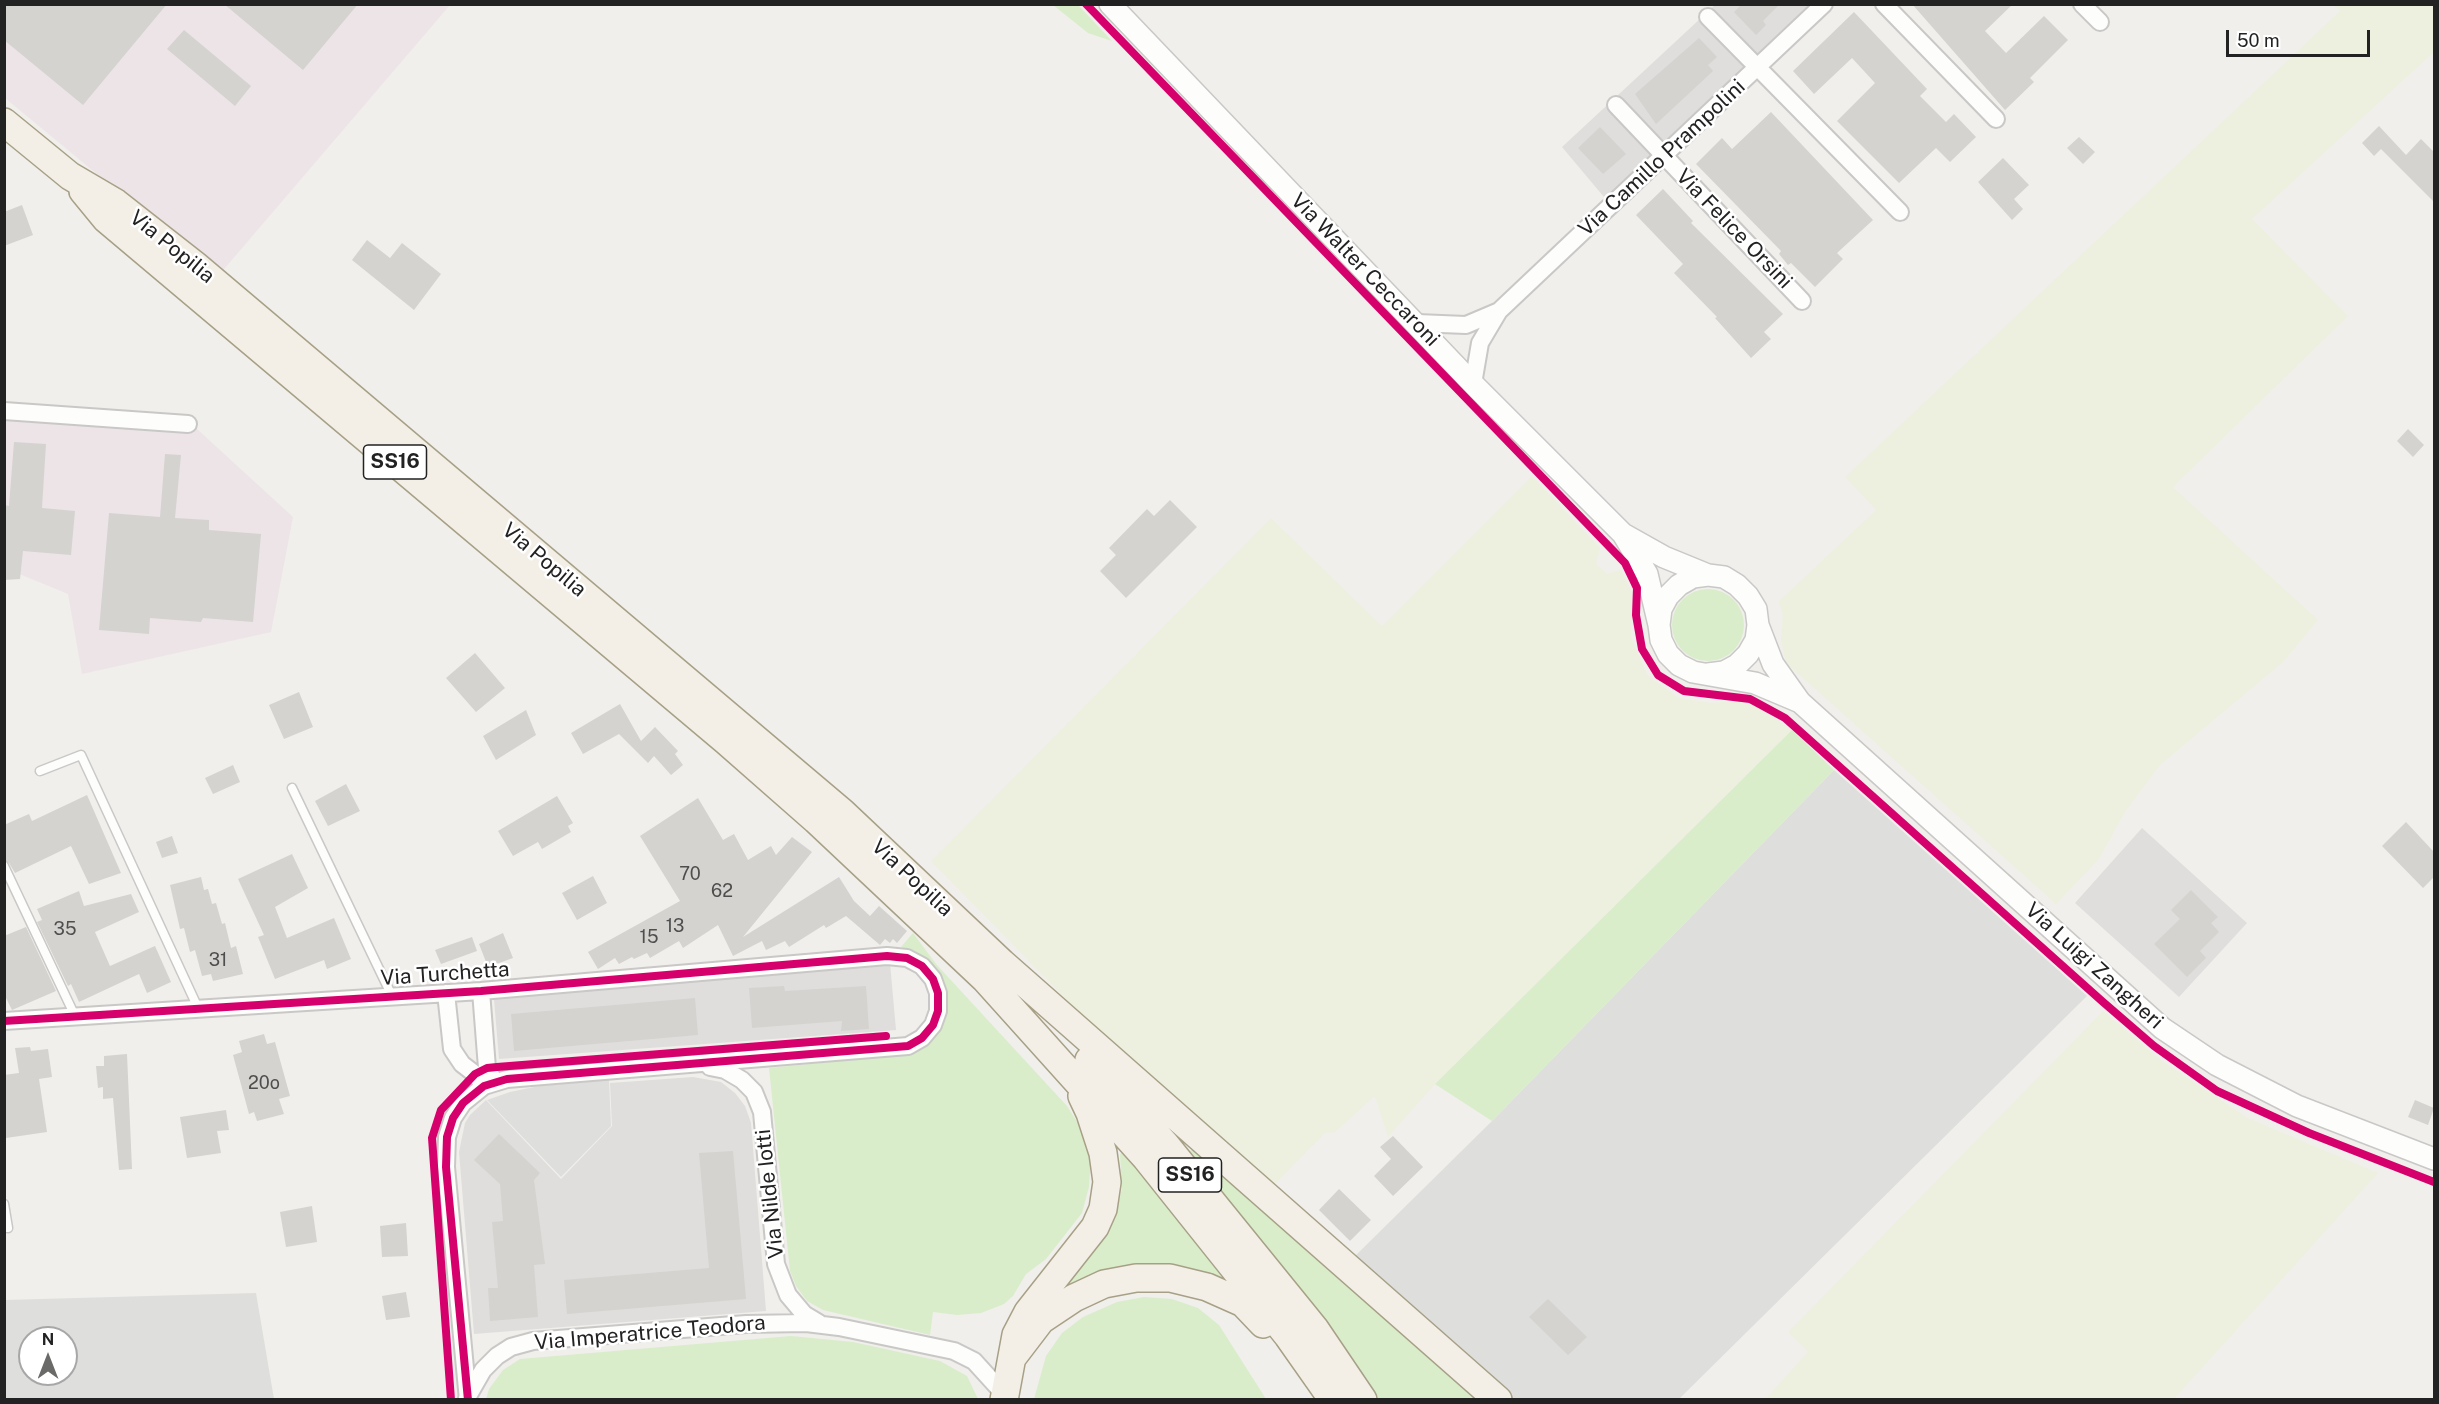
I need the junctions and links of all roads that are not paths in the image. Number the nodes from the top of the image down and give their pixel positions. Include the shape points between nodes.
1 (1110, 4) edge
2 (1824, 4) edge
3 (1884, 4) edge
4 (2082, 4) edge
5 (1708, 16) dead end
6 (2100, 22) dead end
7 (1758, 67) junction
8 (1616, 105) dead end
9 (1995, 119) dead end
10 (4, 122) edge
11 (1664, 155) junction
12 (1900, 212) dead end
13 (1802, 302) dead end
14 (1499, 311) junction
15 (1417, 323) junction
16 (1473, 384) junction
17 (4, 411) edge
18 (188, 424) dead end
19 (1623, 534) junction
20 (1708, 575) junction
21 (1659, 625) junction
22 (1758, 625) junction
23 (1708, 675) junction
24 (1800, 702) junction
25 (40, 771) dead end
26 (292, 788) dead end
27 (4, 866) edge
28 (993, 971) junction
29 (481, 991) junction
30 (446, 993) junction
31 (392, 996) junction
32 (198, 1008) junction
33 (75, 1016) junction
34 (5, 1019) edge
35 (694, 1064) junction
36 (1068, 1068) junction
37 (489, 1084) junction
38 (2434, 1159) edge
39 (4, 1204) edge
40 (8, 1228) dead end
41 (821, 1325) junction
42 (1012, 1358) junction
43 (1004, 1397) edge
44 (467, 1399) edge
45 (1325, 1400) edge
46 (1333, 1400) edge
47 (1363, 1400) edge
48 (1498, 1400) edge

1 - 15 street, Via Walter Ceccaroni
2 - 7 street, Via Camillo Prampolini
3 - 9 street
4 - 6 street
5 - 7 street
7 - 11 street, Via Camillo Prampolini
7 - 12 street
8 - 11 street, Via Felice Orsini
10 - 28 main road, Via Popilia / SS16 via 70,176 116,203 195,265 842,812
11 - 13 street, Via Felice Orsini
11 - 14 street, Via Camillo Prampolini
14 - 15 street, Via Camillo Prampolini via 1466,325
14 - 16 street, Via Camillo Prampolini via 1480,343
15 - 16 street, Via Walter Ceccaroni
16 - 19 street, Via Walter Ceccaroni
17 - 18 street
19 - 20 street, Via Walter Ceccaroni
19 - 21 street, Via Walter Ceccaroni via 1647,574
20 - 21 street via 1679,585 1668,596
20 - 22 street, Via Walter Ceccaroni via 1724,578 1743,590 1756,609
21 - 23 street, Via Walter Ceccaroni via 1668,654 1679,665
22 - 23 street via 1756,640 1743,660 1724,672
22 - 24 street, Via Luigi Zangheri via 1773,664
23 - 24 street, Via Luigi Zangheri via 1755,683
24 - 38 street, Via Luigi Zangheri via 2162,1028 2217,1065 2297,1106
25 - 32 lane via 81,755
26 - 31 lane
27 - 33 lane
28 - 36 main road, SS16
28 - 47 main road, SS16 via 1165,1144 1315,1329
28 - 48 main road
29 - 30 street, Via Turchetta
29 - 35 street, Via Turchetta via 887,956 907,958 922,966 938,993 933,1025 908,1046
29 - 37 street
30 - 31 street, Via Turchetta
30 - 37 street via 452,1049 462,1064
31 - 32 street, Via Turchetta
32 - 33 street, Via Turchetta
33 - 34 street, Via Turchetta
35 - 37 street
35 - 41 street, Via Nilde Iotti via 725,1070 754,1092 762,1112 776,1264 788,1295 804,1314
36 - 42 main road via 1090,1113 1103,1154 1107,1182 1103,1209 1095,1227 1028,1312 1016,1335
36 - 46 main road, SS16 via 1146,1158 1288,1336
37 - 44 street, Via Imperatrice Teodora via 463,1103 447,1137 446,1167
39 - 40 lane
41 - 43 street, Via Nilde Iotti via 954,1351 974,1360
41 - 44 street, Via Imperatrice Teodora via 746,1323 533,1341 497,1356 483,1370
42 - 43 main road
42 - 45 main road via 1041,1320 1074,1298 1104,1284 1136,1278 1170,1278 1206,1287 1243,1303

